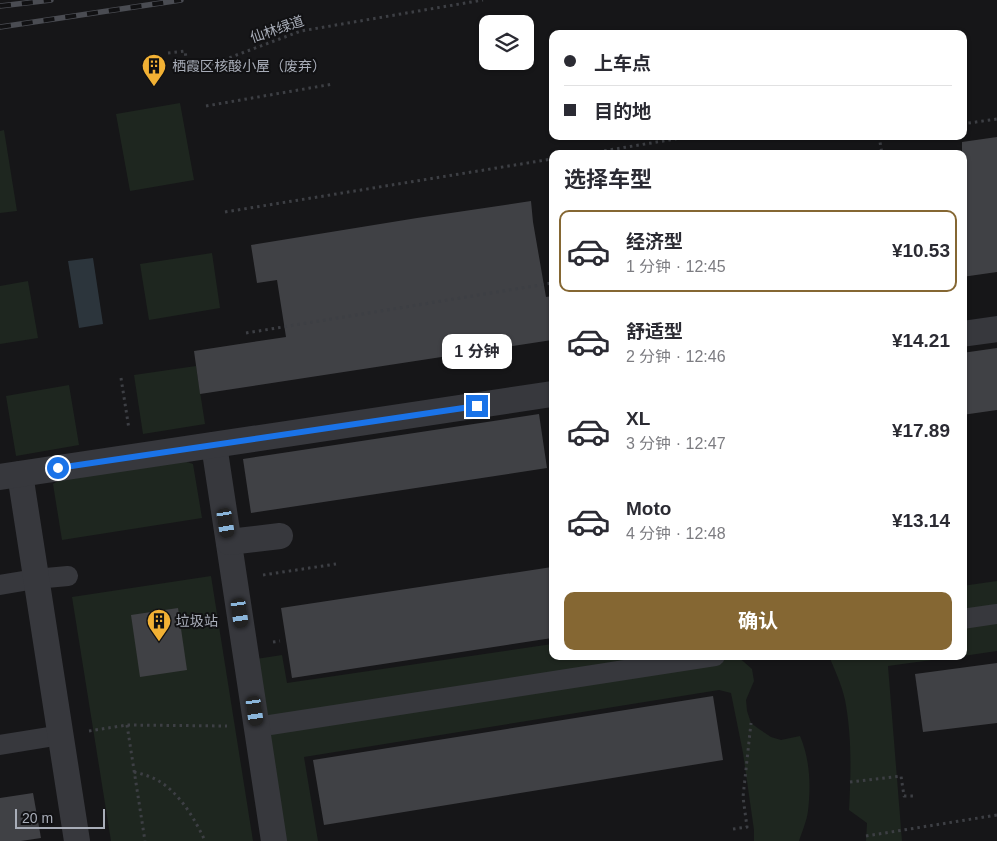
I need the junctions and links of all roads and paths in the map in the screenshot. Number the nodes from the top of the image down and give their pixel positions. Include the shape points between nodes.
1 (482, 0) edge
2 (168, 53) dead end
3 (199, 69) dead end
4 (188, 71) dead end
5 (332, 84) dead end
6 (206, 106) dead end
7 (997, 119) edge
8 (967, 123) edge
9 (669, 140) edge
10 (609, 150) edge
11 (549, 159) edge
12 (225, 212) dead end
13 (549, 283) edge
14 (997, 329) edge
15 (246, 333) dead end
16 (967, 333) edge
17 (121, 378) dead end
18 (549, 394) edge
19 (214, 445) junction
20 (134, 457) junction
21 (10, 475) edge
22 (280, 536) dead end
23 (229, 542) junction
24 (336, 564) dead end
25 (269, 574) dead end
26 (68, 576) dead end
27 (37, 579) junction
28 (0, 585) edge
29 (997, 614) edge
30 (967, 618) edge
31 (690, 660) edge
32 (751, 723) dead end
33 (127, 725) junction
34 (257, 727) junction
35 (61, 735) junction
36 (0, 745) edge
37 (134, 772) junction
38 (850, 782) dead end
39 (915, 796) dead end
40 (997, 815) edge
41 (733, 829) dead end
42 (866, 836) dead end
43 (77, 841) edge
44 (146, 841) edge
45 (205, 841) edge
46 (274, 841) edge

1 - 3 path, 仙林绿道 via 301,31
2 - 4 path via 185,51
5 - 6 path
7 - 8 path
9 - 10 path
11 - 12 path
13 - 15 path
14 - 16 street
17 - 20 path
18 - 19 street
19 - 20 street
19 - 23 street
20 - 21 street
21 - 27 street
22 - 23 street
23 - 34 street
24 - 25 path
26 - 27 street
27 - 28 street
27 - 35 street
29 - 30 street
31 - 34 street
32 - 41 path via 743,797 747,827
33 - 34 path
33 - 35 path
33 - 37 path
34 - 46 street
35 - 36 street
35 - 43 street
37 - 44 path
37 - 45 path via 157,780 174,794 188,810
38 - 39 path via 901,776 904,796
40 - 42 path

